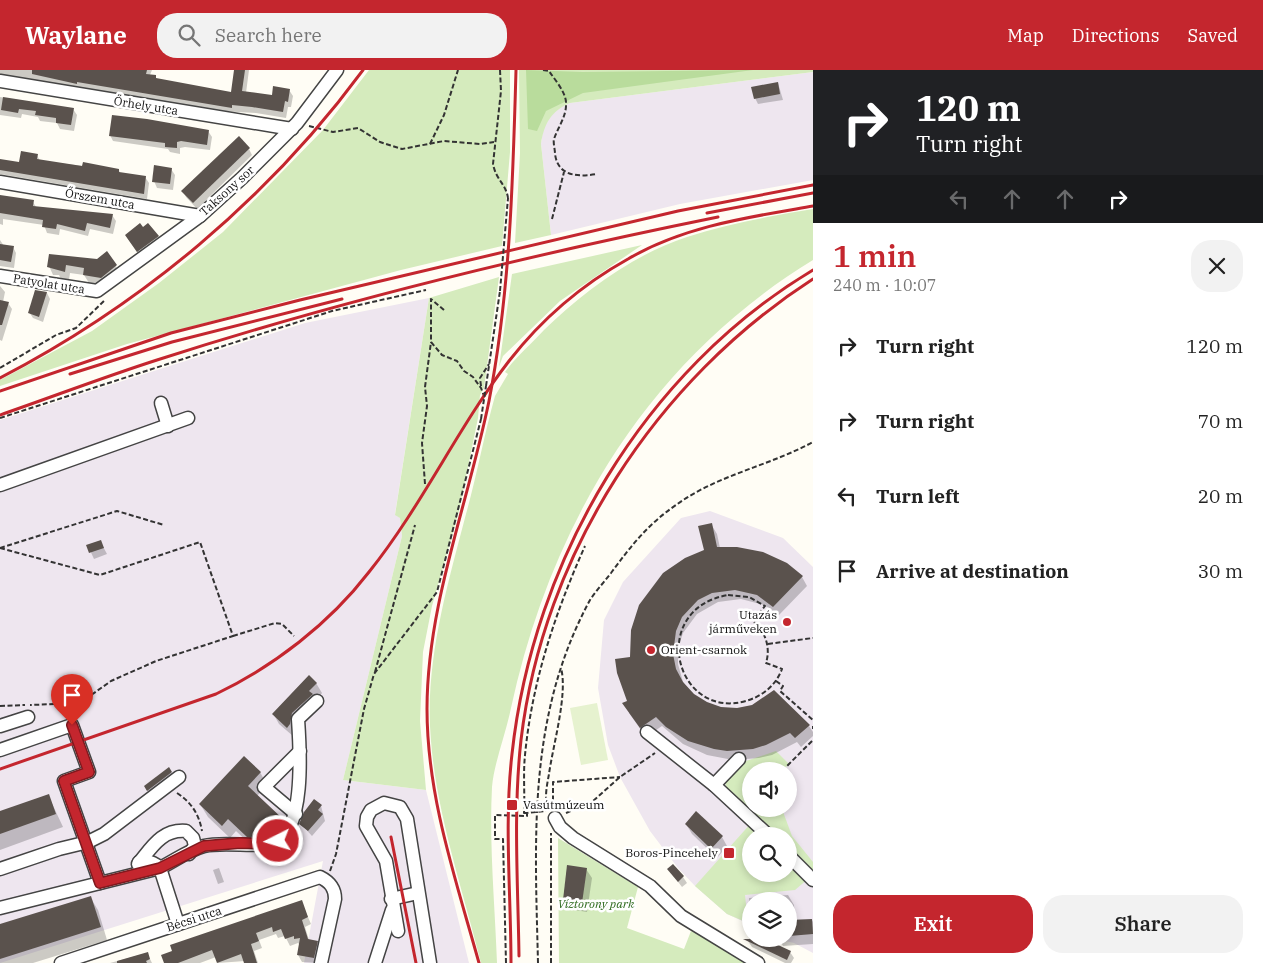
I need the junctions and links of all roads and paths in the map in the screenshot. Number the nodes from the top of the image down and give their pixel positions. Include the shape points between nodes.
1 (337, 70) edge
2 (458, 70) edge
3 (500, 70) edge
4 (543, 70) edge
5 (550, 71) edge
6 (0, 81) edge
7 (295, 126) junction
8 (494, 142) junction
9 (430, 144) junction
10 (564, 172) junction
11 (597, 174) dead end
12 (0, 182) edge
13 (200, 216) junction
14 (552, 219) dead end
15 (0, 276) edge
16 (102, 288) junction
17 (426, 290) dead end
18 (444, 310) dead end
19 (431, 342) junction
20 (490, 362) junction
21 (0, 368) edge
22 (481, 388) junction
23 (484, 396) junction
24 (161, 403) dead end
25 (0, 418) edge
26 (188, 418) dead end
27 (168, 426) junction
28 (813, 442) edge
29 (0, 484) edge
30 (425, 484) dead end
31 (164, 524) dead end
32 (415, 525) dead end
33 (585, 546) dead end
34 (0, 548) edge
35 (233, 636) junction
36 (294, 636) dead end
37 (813, 638) edge
38 (767, 644) junction
39 (374, 674) junction
40 (776, 681) junction
41 (317, 701) dead end
42 (0, 706) edge
43 (28, 717) dead end
44 (813, 720) edge
45 (0, 726) edge
46 (647, 732) dead end
47 (813, 740) edge
48 (665, 746) junction
49 (0, 750) edge
50 (300, 750) junction
51 (739, 759) dead end
52 (791, 762) edge
53 (179, 777) dead end
54 (620, 777) junction
55 (714, 785) junction
56 (166, 786) junction
57 (535, 812) junction
58 (527, 813) junction
59 (296, 814) junction
60 (554, 816) junction
61 (759, 827) edge
62 (85, 843) junction
63 (204, 846) junction
64 (188, 854) junction
65 (139, 862) junction
66 (797, 864) edge
67 (160, 868) junction
68 (0, 869) edge
69 (128, 876) junction
70 (813, 880) edge
71 (327, 881) junction
72 (100, 883) junction
73 (418, 893) junction
74 (392, 904) junction
75 (0, 908) edge
76 (178, 924) junction
77 (398, 931) dead end
78 (61, 963) edge
79 (322, 963) edge
80 (375, 963) edge
81 (430, 963) edge
82 (506, 963) edge
83 (538, 963) edge
84 (758, 963) edge

1 - 7 street, Taksony sor
2 - 9 path
3 - 8 path via 501,91
4 - 5 path
5 - 10 path via 565,96 562,121 554,140 556,162
6 - 7 street, Őrhely utca
7 - 9 path via 333,132 358,128 380,142 402,149
7 - 13 street, Taksony sor
8 - 9 path via 444,141
8 - 20 path, bridge via 495,174 508,198
10 - 11 path via 579,177
10 - 14 path
12 - 13 street, Őrszem utca
13 - 16 street, Taksony sor
15 - 16 street, Patyolat utca
16 - 21 path via 105,302 76,328 56,334
17 - 25 path via 323,314
18 - 19 path via 430,299
19 - 22 path via 442,355 457,361
19 - 30 path via 422,443
20 - 22 path via 480,378
20 - 23 path, bridge
22 - 23 path
23 - 39 path, bridge via 438,592
24 - 27 street
26 - 27 street
27 - 29 street
28 - 57 path via 722,479 676,504 638,537 591,599 555,685
31 - 34 path via 117,511
32 - 39 path
33 - 58 path via 553,625 535,692 525,756 524,813
34 - 35 path via 100,575 200,542
35 - 36 path via 275,623 282,624
35 - 42 path via 156,661 112,681 80,703
37 - 38 path
38 - 40 path via 766,663 782,669
38 - 40 path via 753,621 765,606 748,597 728,595 707,600 691,614 680,632 678,653 687,680 702,694 715,700 736,703 750,700 763,694
39 - 71 path via 336,854
40 - 44 path via 783,686 780,690
41 - 50 street via 298,720
43 - 45 street
46 - 48 street
47 - 52 path
48 - 54 path
48 - 55 street
49 - 62 street via 72,725 89,772 64,781
50 - 59 street
50 - 59 street via 264,787
51 - 55 street
53 - 56 street
54 - 60 path via 592,802
54 - 60 path via 553,782
55 - 61 street
56 - 62 street via 104,834
56 - 63 path via 188,800 200,820
57 - 58 path
57 - 60 path via 544,811
57 - 83 path
58 - 82 path via 527,816 495,815 495,839 503,839
59 - 63 street via 286,834 270,844
60 - 84 street via 560,827 573,838 650,886 682,916
62 - 68 street
62 - 72 street
63 - 64 street
64 - 65 street via 195,846 193,838 186,831 174,830 162,837
64 - 67 street
65 - 67 street via 155,863
65 - 69 street
66 - 70 street
67 - 69 street
67 - 76 street
69 - 72 street
71 - 76 street, Bécsi utca via 320,877
71 - 79 street via 335,890 335,899
72 - 75 street
73 - 74 street
73 - 74 street via 407,819 400,807 384,803 371,810 366,826 386,861
73 - 81 street
74 - 77 street
74 - 80 street
76 - 78 street, Bécsi utca

